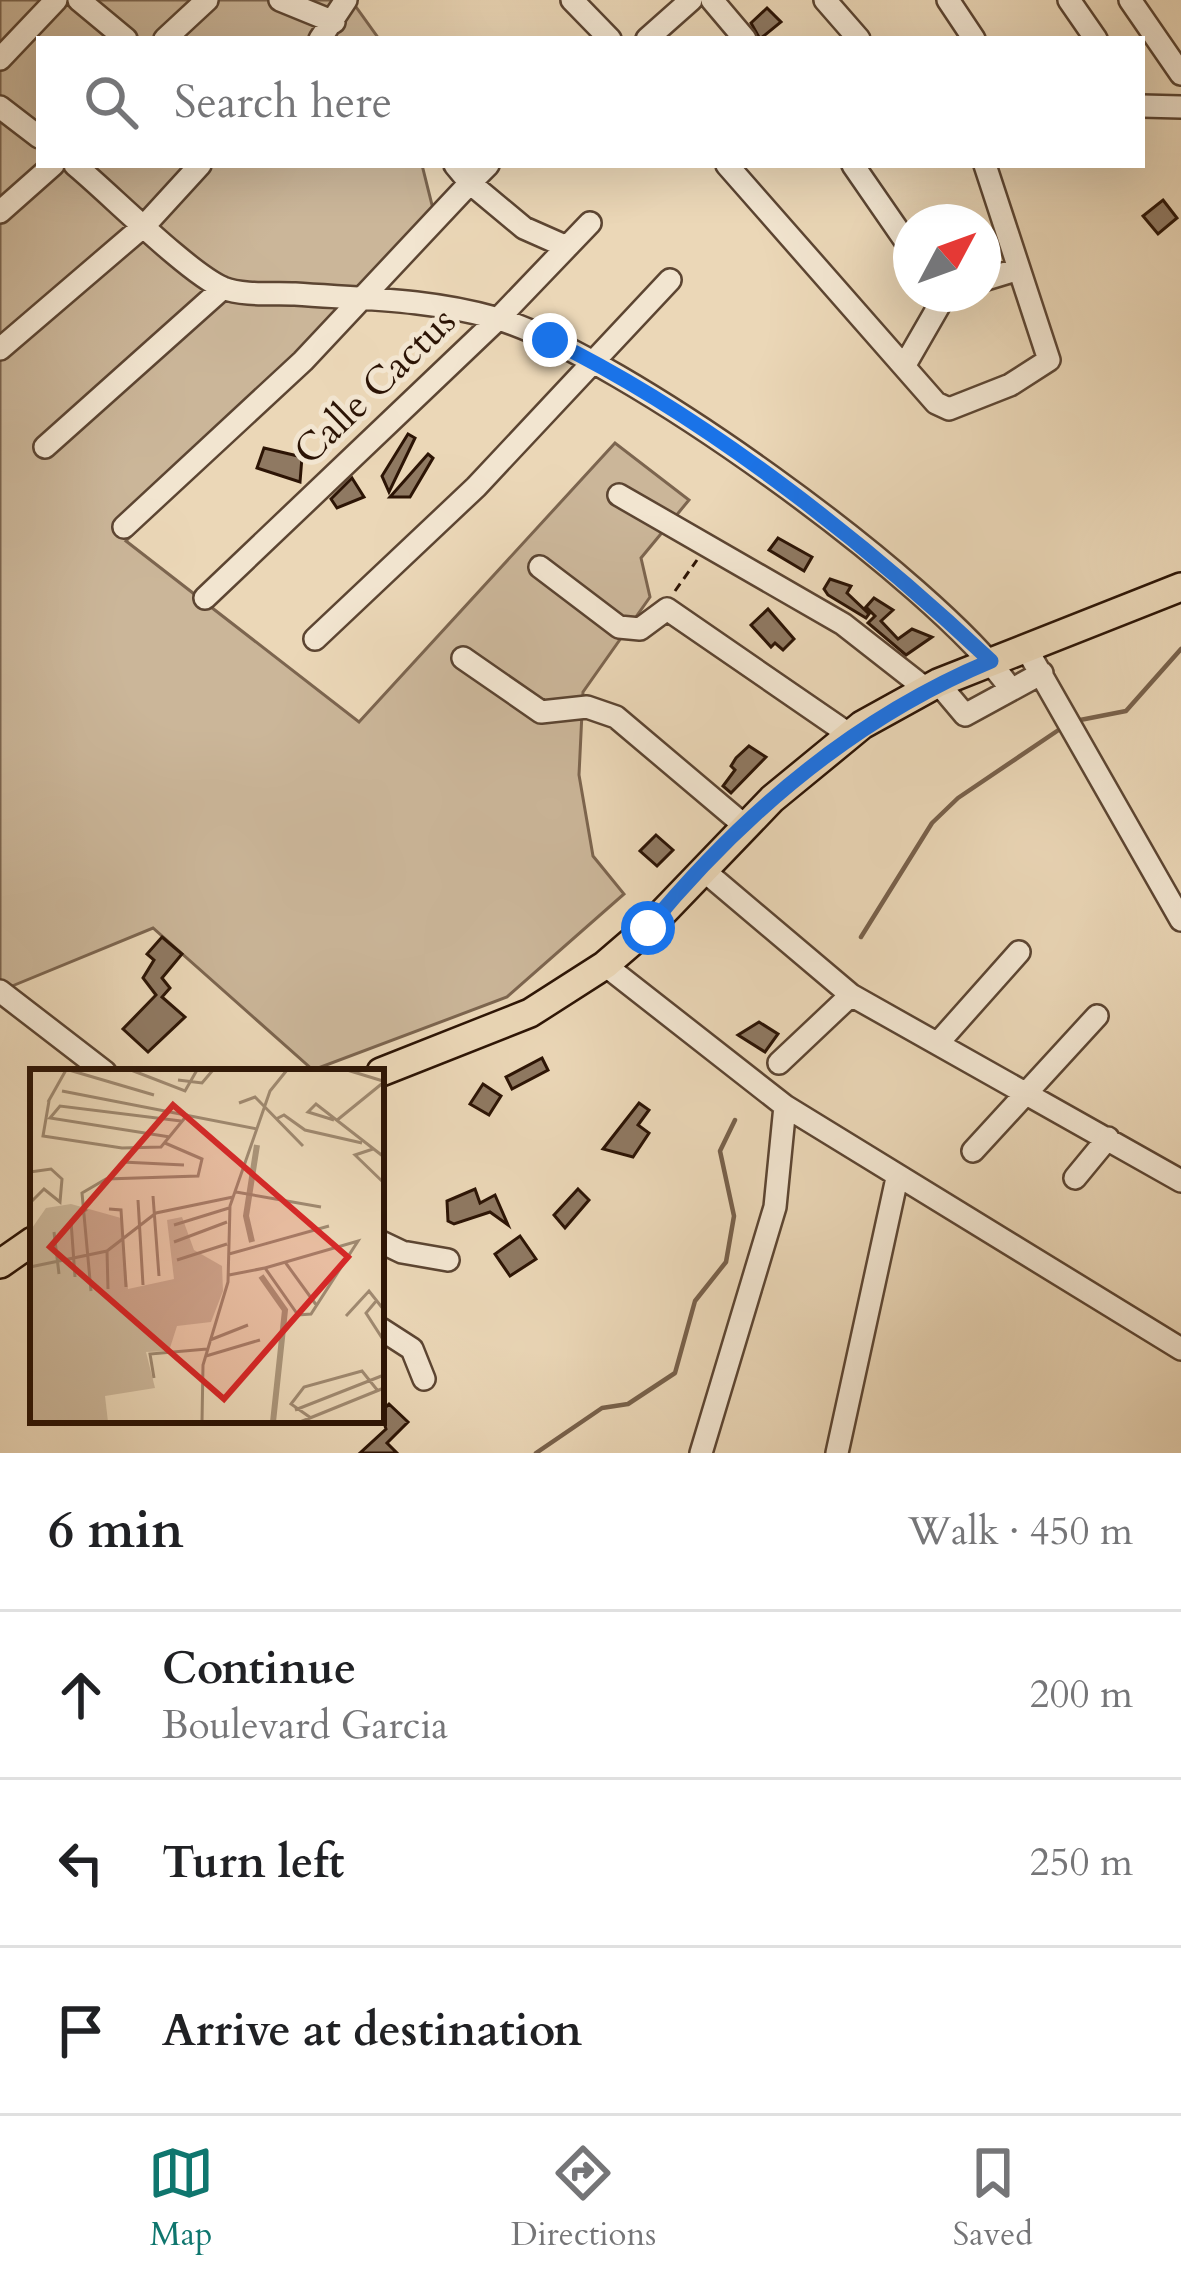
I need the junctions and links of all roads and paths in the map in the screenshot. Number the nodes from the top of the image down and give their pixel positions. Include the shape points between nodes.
1 (56, 0) edge
2 (79, 0) edge
3 (207, 0) edge
4 (280, 0) edge
5 (346, 0) edge
6 (572, 0) edge
7 (691, 0) edge
8 (712, 0) edge
9 (824, 0) edge
10 (948, 0) edge
11 (1069, 0) edge
12 (1130, 0) edge
13 (327, 30) edge
14 (122, 36) edge
15 (169, 36) edge
16 (607, 36) edge
17 (650, 36) edge
18 (742, 36) edge
19 (857, 36) edge
20 (972, 36) edge
21 (1094, 36) edge
22 (0, 59) edge
23 (1181, 74) edge
24 (1145, 106) edge
25 (0, 107) edge
26 (1181, 107) edge
27 (36, 135) edge
28 (50, 168) edge
29 (79, 168) edge
30 (197, 168) edge
31 (458, 168) edge
32 (485, 168) edge
33 (730, 168) edge
34 (855, 168) edge
35 (986, 168) edge
36 (470, 183) junction
37 (0, 212) edge
38 (590, 223) dead end
39 (893, 223) edge
40 (146, 224) junction
41 (567, 247) junction
42 (1019, 268) junction
43 (1001, 274) edge
44 (670, 280) dead end
45 (223, 288) junction
46 (359, 298) junction
47 (936, 312) edge
48 (498, 319) junction
49 (0, 349) edge
50 (597, 363) junction
51 (906, 363) junction
52 (45, 447) dead end
53 (620, 495) dead end
54 (124, 527) dead end
55 (717, 551) junction
56 (540, 567) dead end
57 (1181, 587) edge
58 (205, 598) dead end
59 (667, 609) junction
60 (316, 639) dead end
61 (1026, 648) junction
62 (464, 658) dead end
63 (991, 661) junction
64 (1042, 673) junction
65 (932, 686) junction
66 (1010, 688) junction
67 (850, 735) junction
68 (745, 826) junction
69 (702, 869) junction
70 (1181, 920) edge
71 (1018, 952) dead end
72 (605, 965) junction
73 (0, 991) edge
74 (851, 995) junction
75 (1097, 1016) dead end
76 (938, 1043) junction
77 (778, 1063) dead end
78 (101, 1069) edge
79 (384, 1071) edge
80 (1025, 1092) junction
81 (785, 1106) junction
82 (1108, 1138) junction
83 (973, 1151) dead end
84 (898, 1178) junction
85 (1075, 1178) dead end
86 (1181, 1181) edge
87 (30, 1243) edge
88 (384, 1243) edge
89 (448, 1260) dead end
90 (0, 1264) edge
91 (384, 1331) edge
92 (1181, 1349) edge
93 (424, 1379) dead end
94 (701, 1453) edge
95 (837, 1453) edge

1 - 22 street
2 - 14 street
3 - 15 street
4 - 13 street
5 - 13 street
6 - 16 street
7 - 17 street
8 - 18 street
9 - 19 street
10 - 20 street
11 - 21 street
12 - 23 street
24 - 26 street
25 - 27 street
28 - 37 street
29 - 40 street
30 - 40 street
31 - 36 street
32 - 36 street
33 - 51 street
34 - 39 street
35 - 42 street
36 - 41 street via 524,228
36 - 46 street
38 - 41 street, Calle Cactus
40 - 45 street
40 - 49 street
41 - 48 street, Calle Cactus
42 - 43 street
42 - 51 street via 1049,350 1045,366 949,409
44 - 50 street
45 - 46 street
45 - 52 street
46 - 48 street via 426,302
46 - 54 street via 303,361
47 - 51 street
48 - 50 street
48 - 58 street, Calle Cactus
50 - 60 street
50 - 63 street via 792,495
53 - 55 street
55 - 59 path via 689,566
55 - 65 street
56 - 59 street via 620,627 640,629
57 - 61 main road
59 - 67 street
61 - 63 main road
61 - 64 street
62 - 68 street via 541,712 587,706 616,717
63 - 65 main road
63 - 66 street
64 - 66 street
64 - 70 street
65 - 66 street via 964,715
65 - 67 main road
67 - 68 main road
68 - 69 main road
69 - 72 main road
69 - 74 street
71 - 76 street
72 - 79 main road via 530,1013
72 - 81 street
73 - 78 street
74 - 76 street
74 - 77 street
75 - 80 street
76 - 80 street
80 - 82 street
80 - 83 street
81 - 84 street
81 - 94 street via 775,1208
82 - 85 street
82 - 86 street
84 - 92 street
84 - 95 street
87 - 90 main road
88 - 89 street
91 - 93 street via 412,1349

